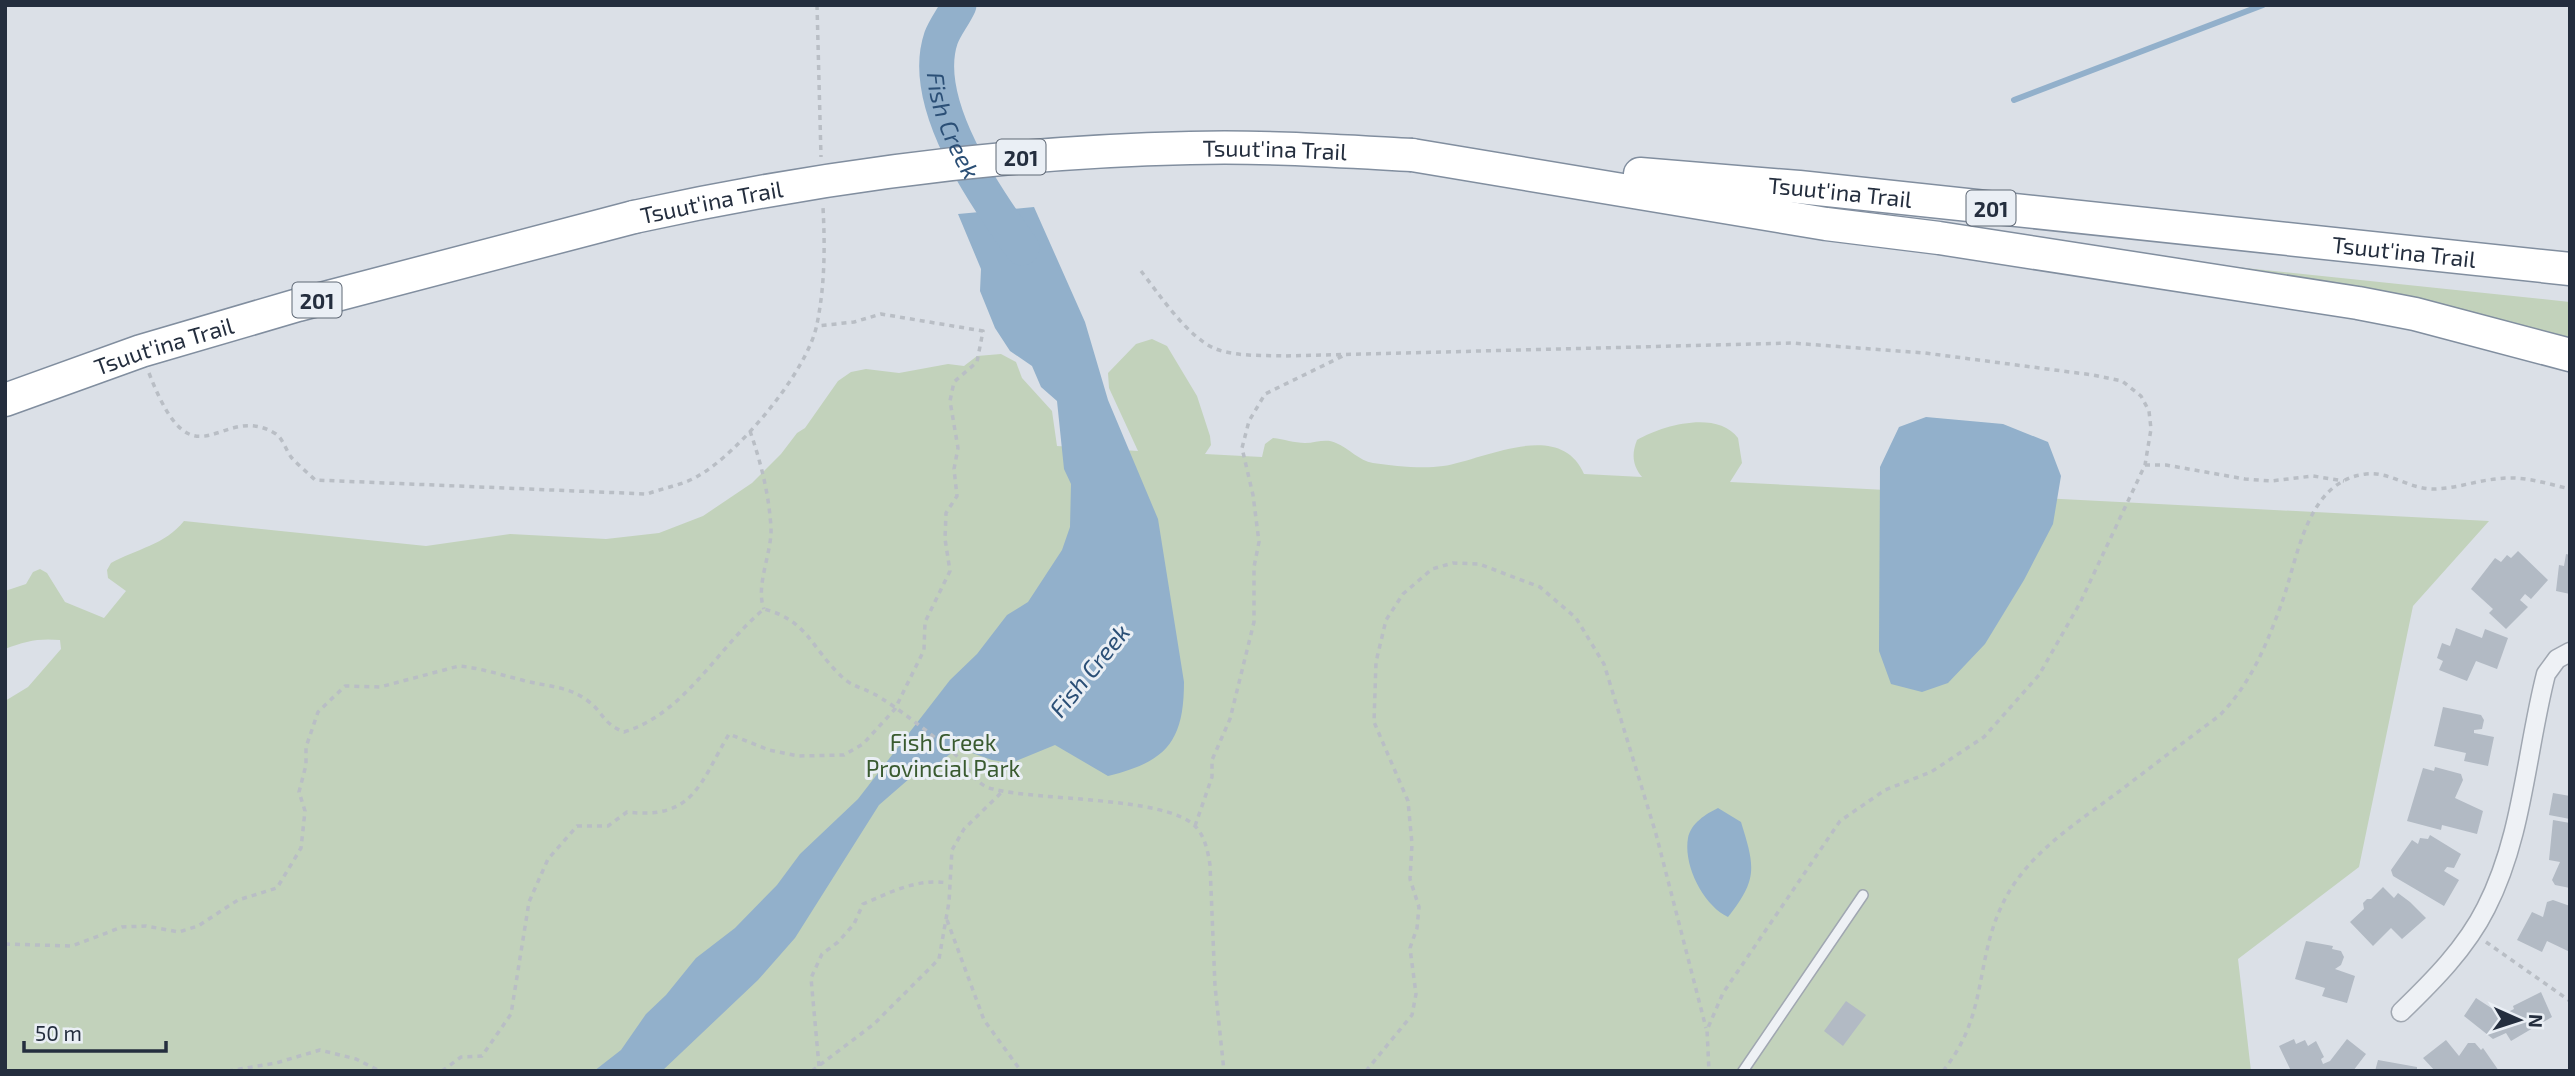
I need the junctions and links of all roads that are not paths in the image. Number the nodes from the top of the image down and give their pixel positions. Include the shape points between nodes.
1 (1412, 155) junction
2 (2570, 269) edge
3 (2570, 355) edge
4 (5, 400) edge
5 (2570, 652) edge
6 (1863, 895) dead end
7 (2401, 1012) dead end
8 (1743, 1071) edge

1 - 2 highway, Tsuut'ina Trail / 201 via 1798,187
1 - 3 highway via 1826,224 2358,303
1 - 4 highway, Tsuut'ina Trail / 201, bridge via 1191,148 1026,157 744,193 634,217 311,302 141,351
5 - 7 street via 2557,659 2546,674 2511,841 2496,888 2472,932
6 - 8 lane

